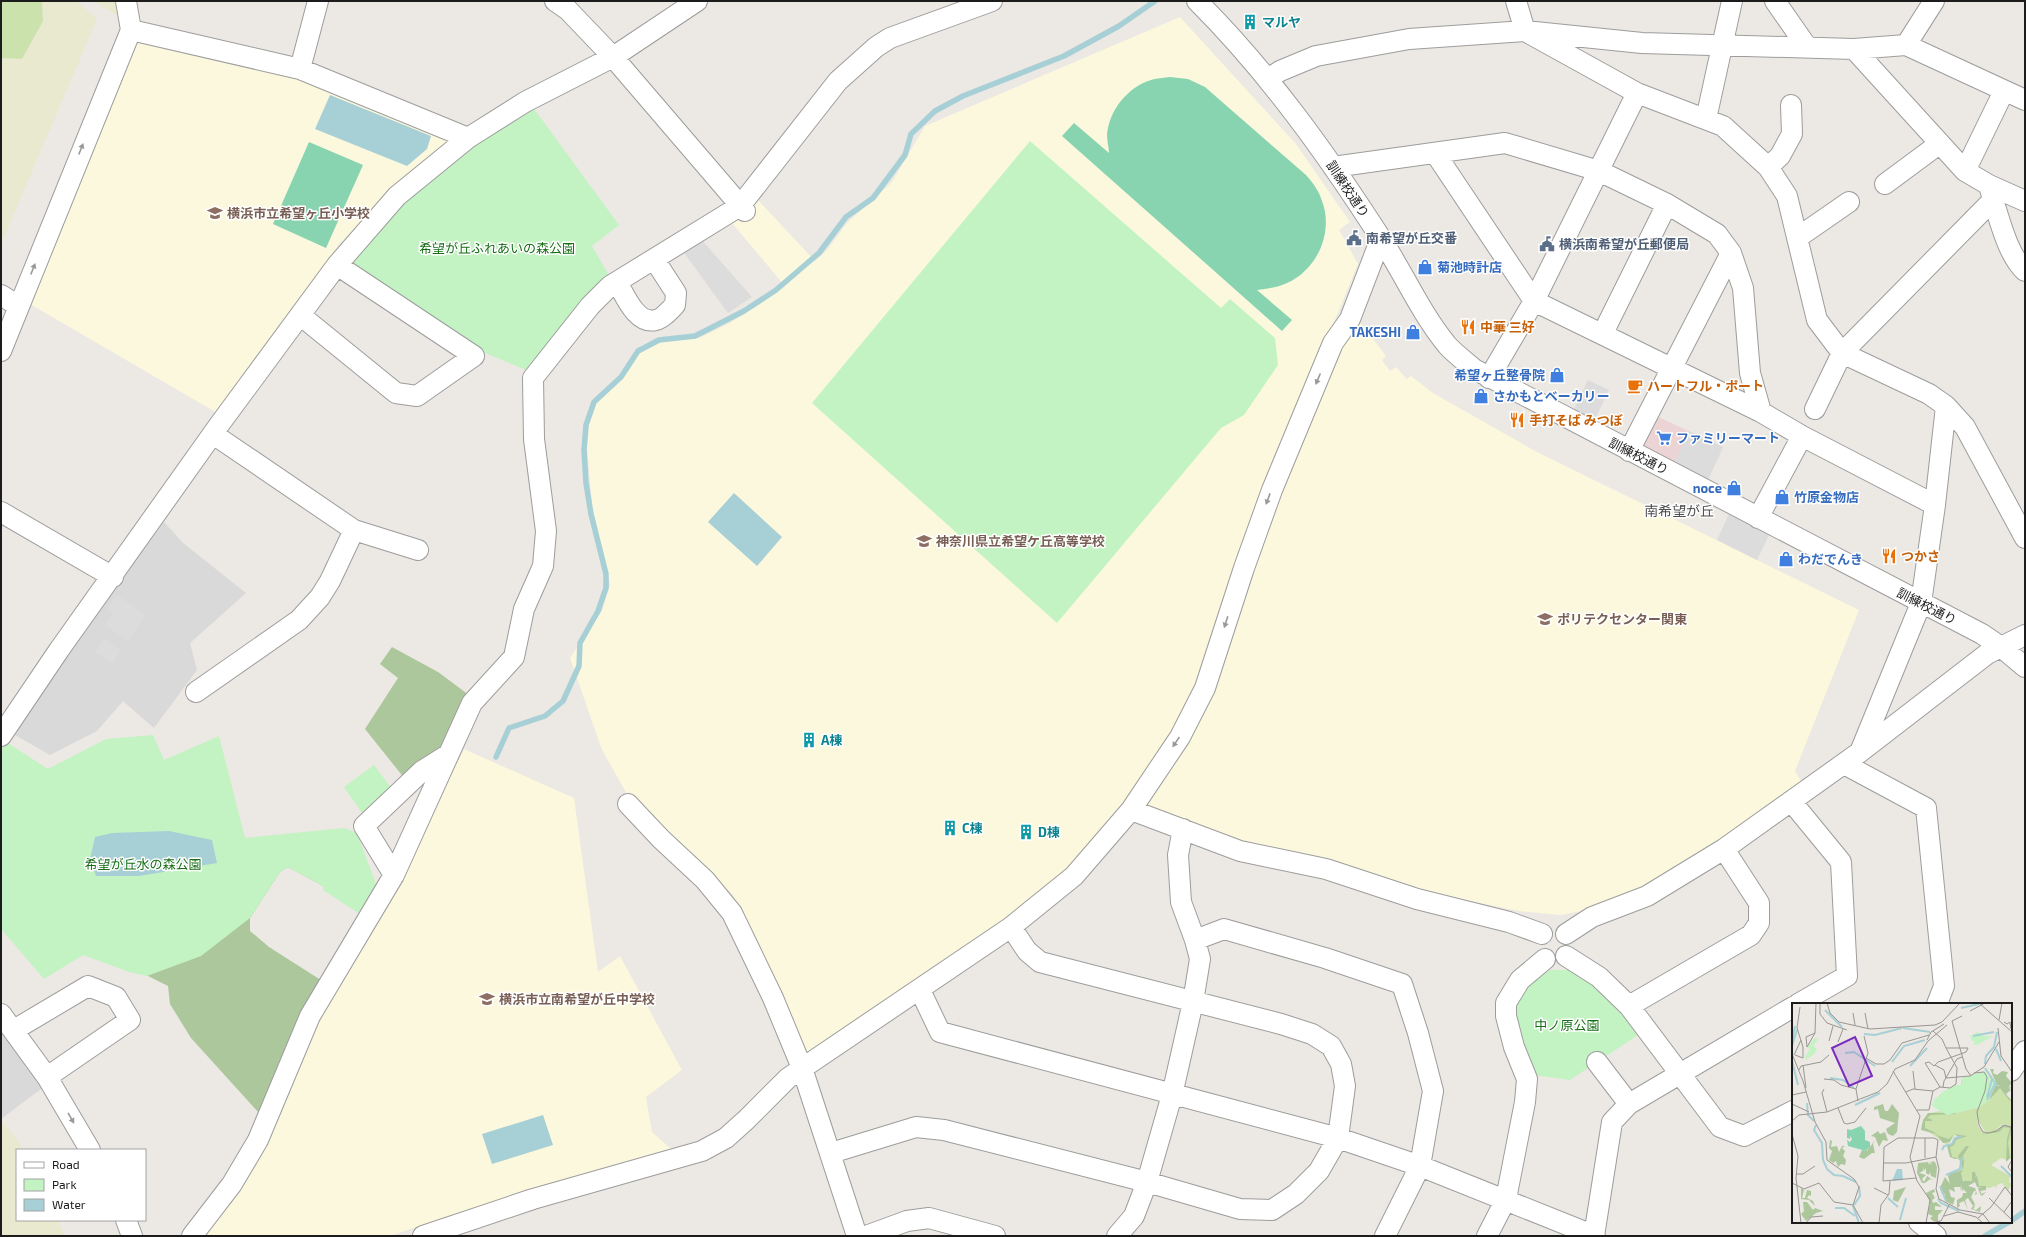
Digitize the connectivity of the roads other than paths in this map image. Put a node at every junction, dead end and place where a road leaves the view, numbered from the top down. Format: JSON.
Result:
{"nodes":[{"id":1,"x":126,"y":1,"type":"edge"},
{"id":2,"x":318,"y":1,"type":"edge"},
{"id":3,"x":555,"y":1,"type":"edge"},
{"id":4,"x":697,"y":1,"type":"edge"},
{"id":5,"x":1197,"y":1,"type":"edge"},
{"id":6,"x":1516,"y":1,"type":"edge"},
{"id":7,"x":1732,"y":1,"type":"edge"},
{"id":8,"x":1775,"y":1,"type":"edge"},
{"id":9,"x":1934,"y":1,"type":"edge"},
{"id":10,"x":978,"y":3,"type":"edge"},
{"id":11,"x":130,"y":30,"type":"junction"},
{"id":12,"x":1525,"y":31,"type":"junction"},
{"id":13,"x":1724,"y":44,"type":"junction"},
{"id":14,"x":1906,"y":45,"type":"junction"},
{"id":15,"x":1807,"y":47,"type":"junction"},
{"id":16,"x":1854,"y":49,"type":"junction"},
{"id":17,"x":613,"y":57,"type":"junction"},
{"id":18,"x":300,"y":69,"type":"junction"},
{"id":19,"x":1268,"y":79,"type":"junction"},
{"id":20,"x":2004,"y":91,"type":"junction"},
{"id":21,"x":1637,"y":93,"type":"junction"},
{"id":22,"x":2025,"y":100,"type":"edge"},
{"id":23,"x":1791,"y":105,"type":"dead end"},
{"id":24,"x":1706,"y":119,"type":"junction"},
{"id":25,"x":468,"y":138,"type":"junction"},
{"id":26,"x":1939,"y":144,"type":"junction"},
{"id":27,"x":1435,"y":153,"type":"junction"},
{"id":28,"x":1333,"y":166,"type":"junction"},
{"id":29,"x":1768,"y":166,"type":"junction"},
{"id":30,"x":1598,"y":171,"type":"junction"},
{"id":31,"x":1965,"y":171,"type":"junction"},
{"id":32,"x":1884,"y":184,"type":"dead end"},
{"id":33,"x":1991,"y":192,"type":"junction"},
{"id":34,"x":2025,"y":201,"type":"edge"},
{"id":35,"x":1849,"y":202,"type":"dead end"},
{"id":36,"x":1667,"y":204,"type":"junction"},
{"id":37,"x":742,"y":208,"type":"junction"},
{"id":38,"x":1381,"y":238,"type":"junction"},
{"id":39,"x":1797,"y":238,"type":"junction"},
{"id":40,"x":1731,"y":253,"type":"junction"},
{"id":41,"x":654,"y":259,"type":"junction"},
{"id":42,"x":337,"y":265,"type":"junction"},
{"id":43,"x":2025,"y":271,"type":"edge"},
{"id":44,"x":617,"y":282,"type":"junction"},
{"id":45,"x":1,"y":295,"type":"edge"},
{"id":46,"x":1534,"y":301,"type":"junction"},
{"id":47,"x":18,"y":306,"type":"junction"},
{"id":48,"x":300,"y":315,"type":"junction"},
{"id":49,"x":1603,"y":333,"type":"junction"},
{"id":50,"x":1,"y":351,"type":"edge"},
{"id":51,"x":1842,"y":353,"type":"junction"},
{"id":52,"x":1671,"y":367,"type":"junction"},
{"id":53,"x":1489,"y":378,"type":"junction"},
{"id":54,"x":1946,"y":406,"type":"junction"},
{"id":55,"x":1815,"y":409,"type":"dead end"},
{"id":56,"x":1761,"y":412,"type":"junction"},
{"id":57,"x":213,"y":434,"type":"junction"},
{"id":58,"x":1802,"y":436,"type":"junction"},
{"id":59,"x":1629,"y":451,"type":"junction"},
{"id":60,"x":1935,"y":505,"type":"junction"},
{"id":61,"x":1,"y":512,"type":"edge"},
{"id":62,"x":1758,"y":518,"type":"junction"},
{"id":63,"x":354,"y":530,"type":"junction"},
{"id":64,"x":2025,"y":538,"type":"edge"},
{"id":65,"x":418,"y":550,"type":"dead end"},
{"id":66,"x":113,"y":577,"type":"junction"},
{"id":67,"x":1921,"y":603,"type":"junction"},
{"id":68,"x":2025,"y":635,"type":"edge"},
{"id":69,"x":2002,"y":647,"type":"junction"},
{"id":70,"x":2025,"y":667,"type":"edge"},
{"id":71,"x":196,"y":692,"type":"dead end"},
{"id":72,"x":1,"y":736,"type":"edge"},
{"id":73,"x":1860,"y":752,"type":"junction"},
{"id":74,"x":449,"y":754,"type":"junction"},
{"id":75,"x":1844,"y":764,"type":"junction"},
{"id":76,"x":1792,"y":801,"type":"junction"},
{"id":77,"x":628,"y":804,"type":"dead end"},
{"id":78,"x":1131,"y":810,"type":"junction"},
{"id":79,"x":1183,"y":829,"type":"junction"},
{"id":80,"x":1724,"y":849,"type":"junction"},
{"id":81,"x":394,"y":875,"type":"junction"},
{"id":82,"x":1011,"y":927,"type":"junction"},
{"id":83,"x":1542,"y":934,"type":"junction"},
{"id":84,"x":1566,"y":934,"type":"junction"},
{"id":85,"x":1196,"y":940,"type":"junction"},
{"id":86,"x":1566,"y":956,"type":"junction"},
{"id":87,"x":1545,"y":959,"type":"junction"},
{"id":88,"x":920,"y":990,"type":"junction"},
{"id":89,"x":1193,"y":1002,"type":"junction"},
{"id":90,"x":1800,"y":1003,"type":"edge"},
{"id":91,"x":1937,"y":1003,"type":"edge"},
{"id":92,"x":1629,"y":1006,"type":"junction"},
{"id":93,"x":1792,"y":1008,"type":"edge"},
{"id":94,"x":1,"y":1014,"type":"edge"},
{"id":95,"x":14,"y":1030,"type":"junction"},
{"id":96,"x":2025,"y":1052,"type":"edge"},
{"id":97,"x":1597,"y":1062,"type":"dead end"},
{"id":98,"x":802,"y":1068,"type":"junction"},
{"id":99,"x":2012,"y":1070,"type":"edge"},
{"id":100,"x":1678,"y":1074,"type":"junction"},
{"id":101,"x":50,"y":1081,"type":"junction"},
{"id":102,"x":1172,"y":1095,"type":"junction"},
{"id":103,"x":1629,"y":1104,"type":"junction"},
{"id":104,"x":1792,"y":1112,"type":"edge"},
{"id":105,"x":1338,"y":1138,"type":"junction"},
{"id":106,"x":89,"y":1149,"type":"edge"},
{"id":107,"x":831,"y":1154,"type":"junction"},
{"id":108,"x":1420,"y":1166,"type":"junction"},
{"id":109,"x":1147,"y":1182,"type":"junction"},
{"id":110,"x":1506,"y":1199,"type":"junction"},
{"id":111,"x":126,"y":1221,"type":"edge"},
{"id":112,"x":1920,"y":1223,"type":"edge"},
{"id":113,"x":132,"y":1236,"type":"edge"},
{"id":114,"x":192,"y":1236,"type":"edge"},
{"id":115,"x":423,"y":1236,"type":"edge"},
{"id":116,"x":857,"y":1236,"type":"edge"},
{"id":117,"x":866,"y":1236,"type":"edge"},
{"id":118,"x":995,"y":1236,"type":"edge"},
{"id":119,"x":1117,"y":1236,"type":"edge"},
{"id":120,"x":1385,"y":1236,"type":"edge"},
{"id":121,"x":1487,"y":1236,"type":"edge"},
{"id":122,"x":1594,"y":1236,"type":"edge"},
{"id":123,"x":1936,"y":1236,"type":"edge"}],
"edges":[{"from":1,"to":11,"type":"street"},
{"from":2,"to":18,"type":"street"},
{"from":3,"to":17,"type":"street"},
{"from":4,"to":17,"type":"street"},
{"from":5,"to":19,"type":"street","name":"訓練校通り"},
{"from":6,"to":12,"type":"street"},
{"from":7,"to":13,"type":"street"},
{"from":8,"to":15,"type":"street"},
{"from":9,"to":14,"type":"street"},
{"from":10,"to":37,"type":"street"},
{"from":11,"to":18,"type":"street"},
{"from":47,"to":11,"type":"street","one_way":true},
{"from":12,"to":13,"type":"street"},
{"from":12,"to":19,"type":"street"},
{"from":12,"to":21,"type":"street"},
{"from":13,"to":15,"type":"street"},
{"from":13,"to":24,"type":"street"},
{"from":14,"to":16,"type":"street"},
{"from":14,"to":20,"type":"street"},
{"from":15,"to":16,"type":"street"},
{"from":16,"to":26,"type":"street"},
{"from":17,"to":25,"type":"street"},
{"from":17,"to":37,"type":"street"},
{"from":18,"to":25,"type":"street"},
{"from":19,"to":28,"type":"street","name":"訓練校通り"},
{"from":20,"to":22,"type":"street"},
{"from":20,"to":31,"type":"street"},
{"from":21,"to":24,"type":"street"},
{"from":21,"to":30,"type":"street"},
{"from":23,"to":29,"type":"street"},
{"from":24,"to":29,"type":"street"},
{"from":25,"to":42,"type":"street"},
{"from":26,"to":31,"type":"street"},
{"from":26,"to":32,"type":"street"},
{"from":27,"to":28,"type":"street"},
{"from":27,"to":30,"type":"street"},
{"from":27,"to":46,"type":"street"},
{"from":28,"to":38,"type":"street","name":"訓練校通り"},
{"from":29,"to":39,"type":"street"},
{"from":30,"to":36,"type":"street"},
{"from":30,"to":46,"type":"street"},
{"from":31,"to":33,"type":"street"},
{"from":33,"to":34,"type":"street"},
{"from":33,"to":43,"type":"street"},
{"from":33,"to":51,"type":"street"},
{"from":35,"to":39,"type":"street"},
{"from":36,"to":40,"type":"street"},
{"from":36,"to":49,"type":"street"},
{"from":37,"to":41,"type":"street"},
{"from":38,"to":53,"type":"street","name":"訓練校通り"},
{"from":38,"to":78,"type":"street","one_way":true},
{"from":39,"to":51,"type":"street"},
{"from":40,"to":52,"type":"street"},
{"from":40,"to":56,"type":"street"},
{"from":41,"to":44,"type":"street"},
{"from":41,"to":44,"type":"street"},
{"from":42,"to":48,"type":"street"},
{"from":42,"to":48,"type":"street"},
{"from":44,"to":74,"type":"street"},
{"from":45,"to":47,"type":"street"},
{"from":46,"to":49,"type":"street"},
{"from":46,"to":53,"type":"street"},
{"from":47,"to":50,"type":"street"},
{"from":48,"to":57,"type":"street"},
{"from":49,"to":52,"type":"street"},
{"from":51,"to":54,"type":"street"},
{"from":51,"to":55,"type":"street"},
{"from":52,"to":56,"type":"street"},
{"from":52,"to":59,"type":"street"},
{"from":53,"to":59,"type":"street","name":"訓練校通り"},
{"from":54,"to":60,"type":"street"},
{"from":54,"to":64,"type":"street"},
{"from":56,"to":58,"type":"street"},
{"from":57,"to":63,"type":"street"},
{"from":57,"to":66,"type":"street"},
{"from":58,"to":60,"type":"street"},
{"from":58,"to":62,"type":"street"},
{"from":59,"to":62,"type":"street","name":"訓練校通り"},
{"from":60,"to":67,"type":"street"},
{"from":61,"to":66,"type":"street"},
{"from":62,"to":67,"type":"street","name":"訓練校通り"},
{"from":63,"to":65,"type":"street"},
{"from":63,"to":71,"type":"street"},
{"from":66,"to":72,"type":"street"},
{"from":67,"to":69,"type":"street","name":"訓練校通り"},
{"from":67,"to":73,"type":"street"},
{"from":68,"to":69,"type":"street"},
{"from":69,"to":70,"type":"street","name":"訓練校通り"},
{"from":69,"to":73,"type":"street"},
{"from":73,"to":75,"type":"street"},
{"from":74,"to":81,"type":"street"},
{"from":74,"to":81,"type":"street"},
{"from":75,"to":76,"type":"street"},
{"from":75,"to":91,"type":"street"},
{"from":76,"to":80,"type":"street"},
{"from":76,"to":90,"type":"street"},
{"from":77,"to":98,"type":"street"},
{"from":78,"to":79,"type":"street"},
{"from":78,"to":82,"type":"street"},
{"from":79,"to":83,"type":"street"},
{"from":79,"to":85,"type":"street"},
{"from":80,"to":84,"type":"street"},
{"from":80,"to":92,"type":"street"},
{"from":81,"to":114,"type":"street"},
{"from":82,"to":88,"type":"street"},
{"from":82,"to":89,"type":"street"},
{"from":83,"to":84,"type":"street"},
{"from":83,"to":87,"type":"street"},
{"from":84,"to":86,"type":"street"},
{"from":85,"to":89,"type":"street"},
{"from":85,"to":108,"type":"street"},
{"from":86,"to":87,"type":"street"},
{"from":86,"to":92,"type":"street"},
{"from":87,"to":110,"type":"street"},
{"from":88,"to":98,"type":"street"},
{"from":88,"to":102,"type":"street"},
{"from":89,"to":102,"type":"street"},
{"from":89,"to":105,"type":"street"},
{"from":92,"to":100,"type":"street"},
{"from":93,"to":100,"type":"street"},
{"from":94,"to":95,"type":"street"},
{"from":95,"to":101,"type":"street"},
{"from":95,"to":101,"type":"street"},
{"from":96,"to":99,"type":"street"},
{"from":97,"to":103,"type":"street"},
{"from":98,"to":107,"type":"street"},
{"from":98,"to":115,"type":"street"},
{"from":100,"to":103,"type":"street"},
{"from":100,"to":104,"type":"street"},
{"from":101,"to":106,"type":"street","one_way":true},
{"from":102,"to":105,"type":"street"},
{"from":102,"to":109,"type":"street"},
{"from":103,"to":122,"type":"street"},
{"from":105,"to":108,"type":"street"},
{"from":105,"to":109,"type":"street"},
{"from":107,"to":109,"type":"street"},
{"from":107,"to":116,"type":"street"},
{"from":108,"to":110,"type":"street"},
{"from":108,"to":120,"type":"street"},
{"from":109,"to":119,"type":"street"},
{"from":110,"to":121,"type":"street"},
{"from":110,"to":122,"type":"street"},
{"from":111,"to":113,"type":"street"},
{"from":112,"to":123,"type":"street"},
{"from":117,"to":118,"type":"street"}]}
